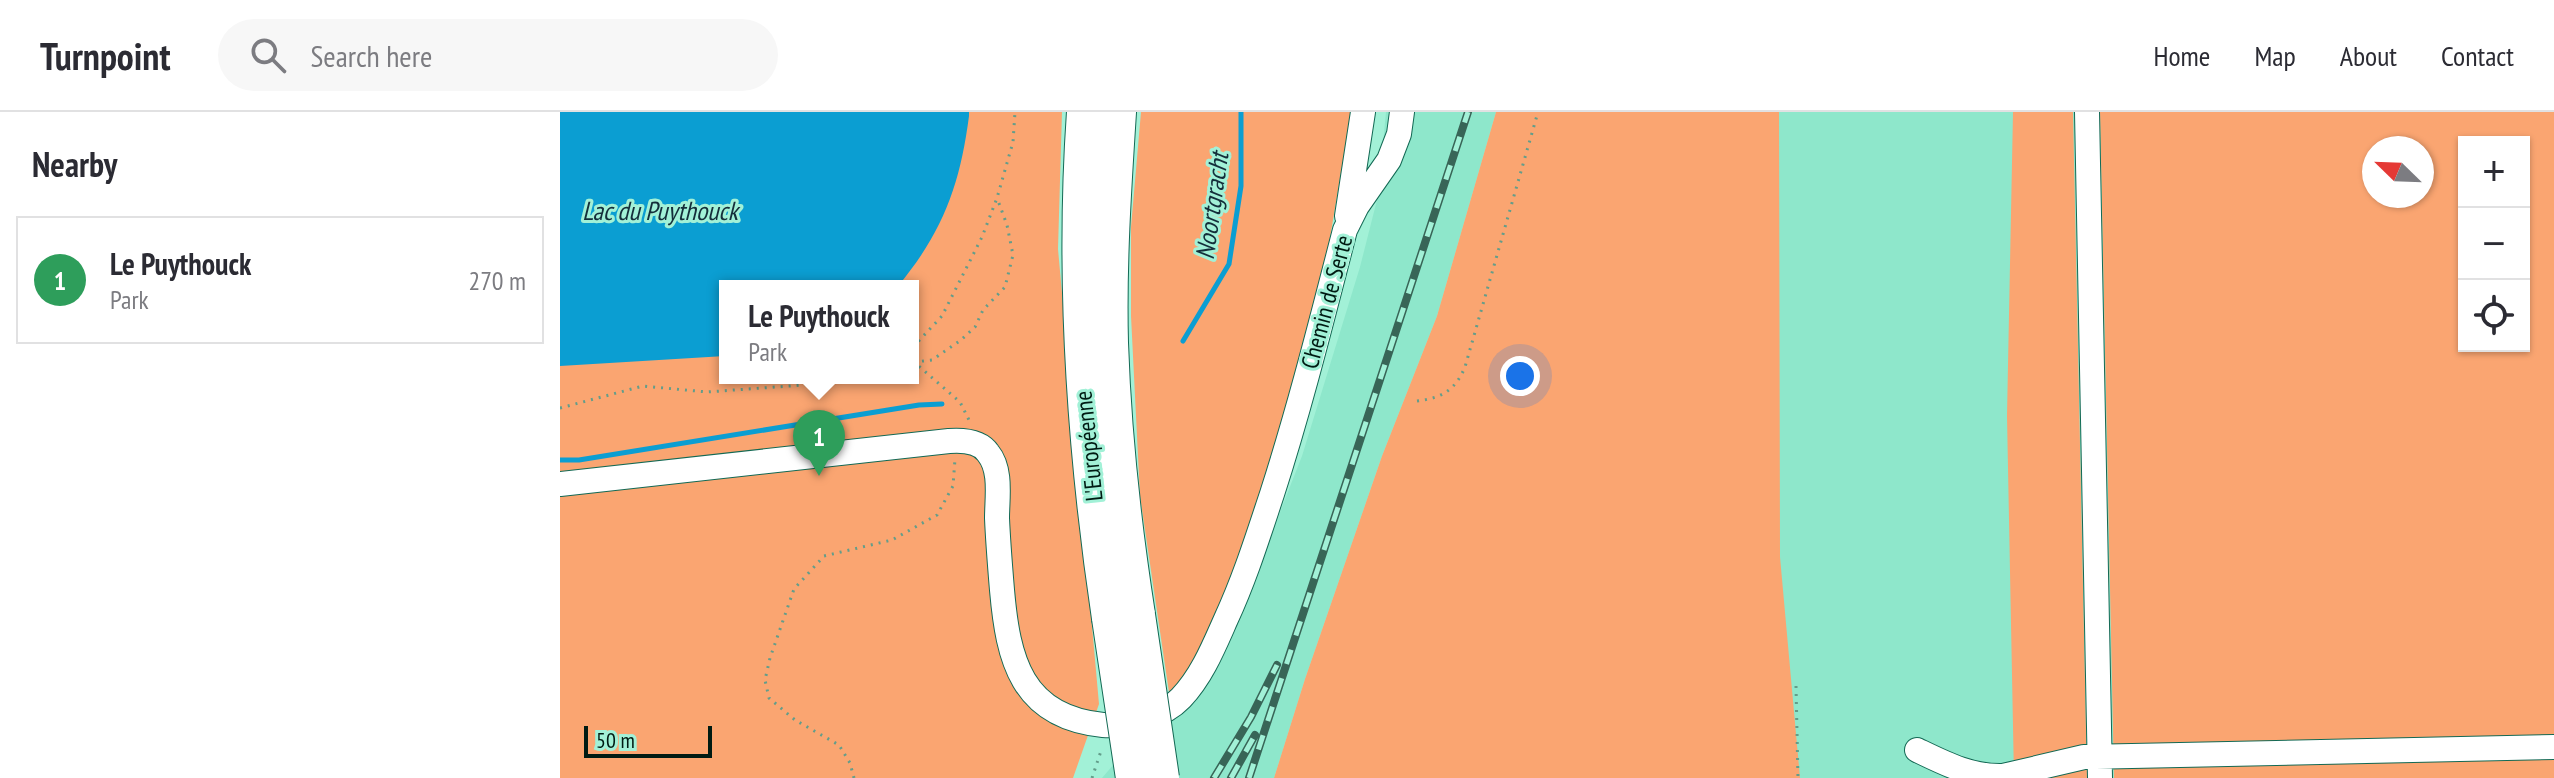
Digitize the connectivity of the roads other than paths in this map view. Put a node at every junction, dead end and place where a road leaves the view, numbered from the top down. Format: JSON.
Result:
{"nodes":[{"id":1,"x":1085,"y":112,"type":"edge"},
{"id":2,"x":1118,"y":112,"type":"edge"},
{"id":3,"x":1363,"y":112,"type":"edge"},
{"id":4,"x":1402,"y":112,"type":"edge"},
{"id":5,"x":2087,"y":112,"type":"edge"},
{"id":6,"x":1345,"y":230,"type":"junction"},
{"id":7,"x":560,"y":484,"type":"edge"},
{"id":8,"x":1123,"y":616,"type":"junction"},
{"id":9,"x":2554,"y":747,"type":"edge"},
{"id":10,"x":1917,"y":750,"type":"dead end"},
{"id":11,"x":2100,"y":767,"type":"edge"},
{"id":12,"x":1134,"y":778,"type":"edge"},
{"id":13,"x":1161,"y":778,"type":"edge"}],
"edges":[{"from":1,"to":8,"type":"highway","name":"L'Européenne"},
{"from":2,"to":8,"type":"highway","name":"L'Européenne"},
{"from":3,"to":6,"type":"street"},
{"from":4,"to":6,"type":"street","name":"Chemin de Serte"},
{"from":5,"to":11,"type":"street"},
{"from":6,"to":7,"type":"street","name":"Chemin de Serte"},
{"from":8,"to":12,"type":"highway","name":"L'Européenne","bridge":true},
{"from":8,"to":13,"type":"highway","name":"L'Européenne","bridge":true},
{"from":9,"to":11,"type":"street"},
{"from":10,"to":11,"type":"street"}]}
